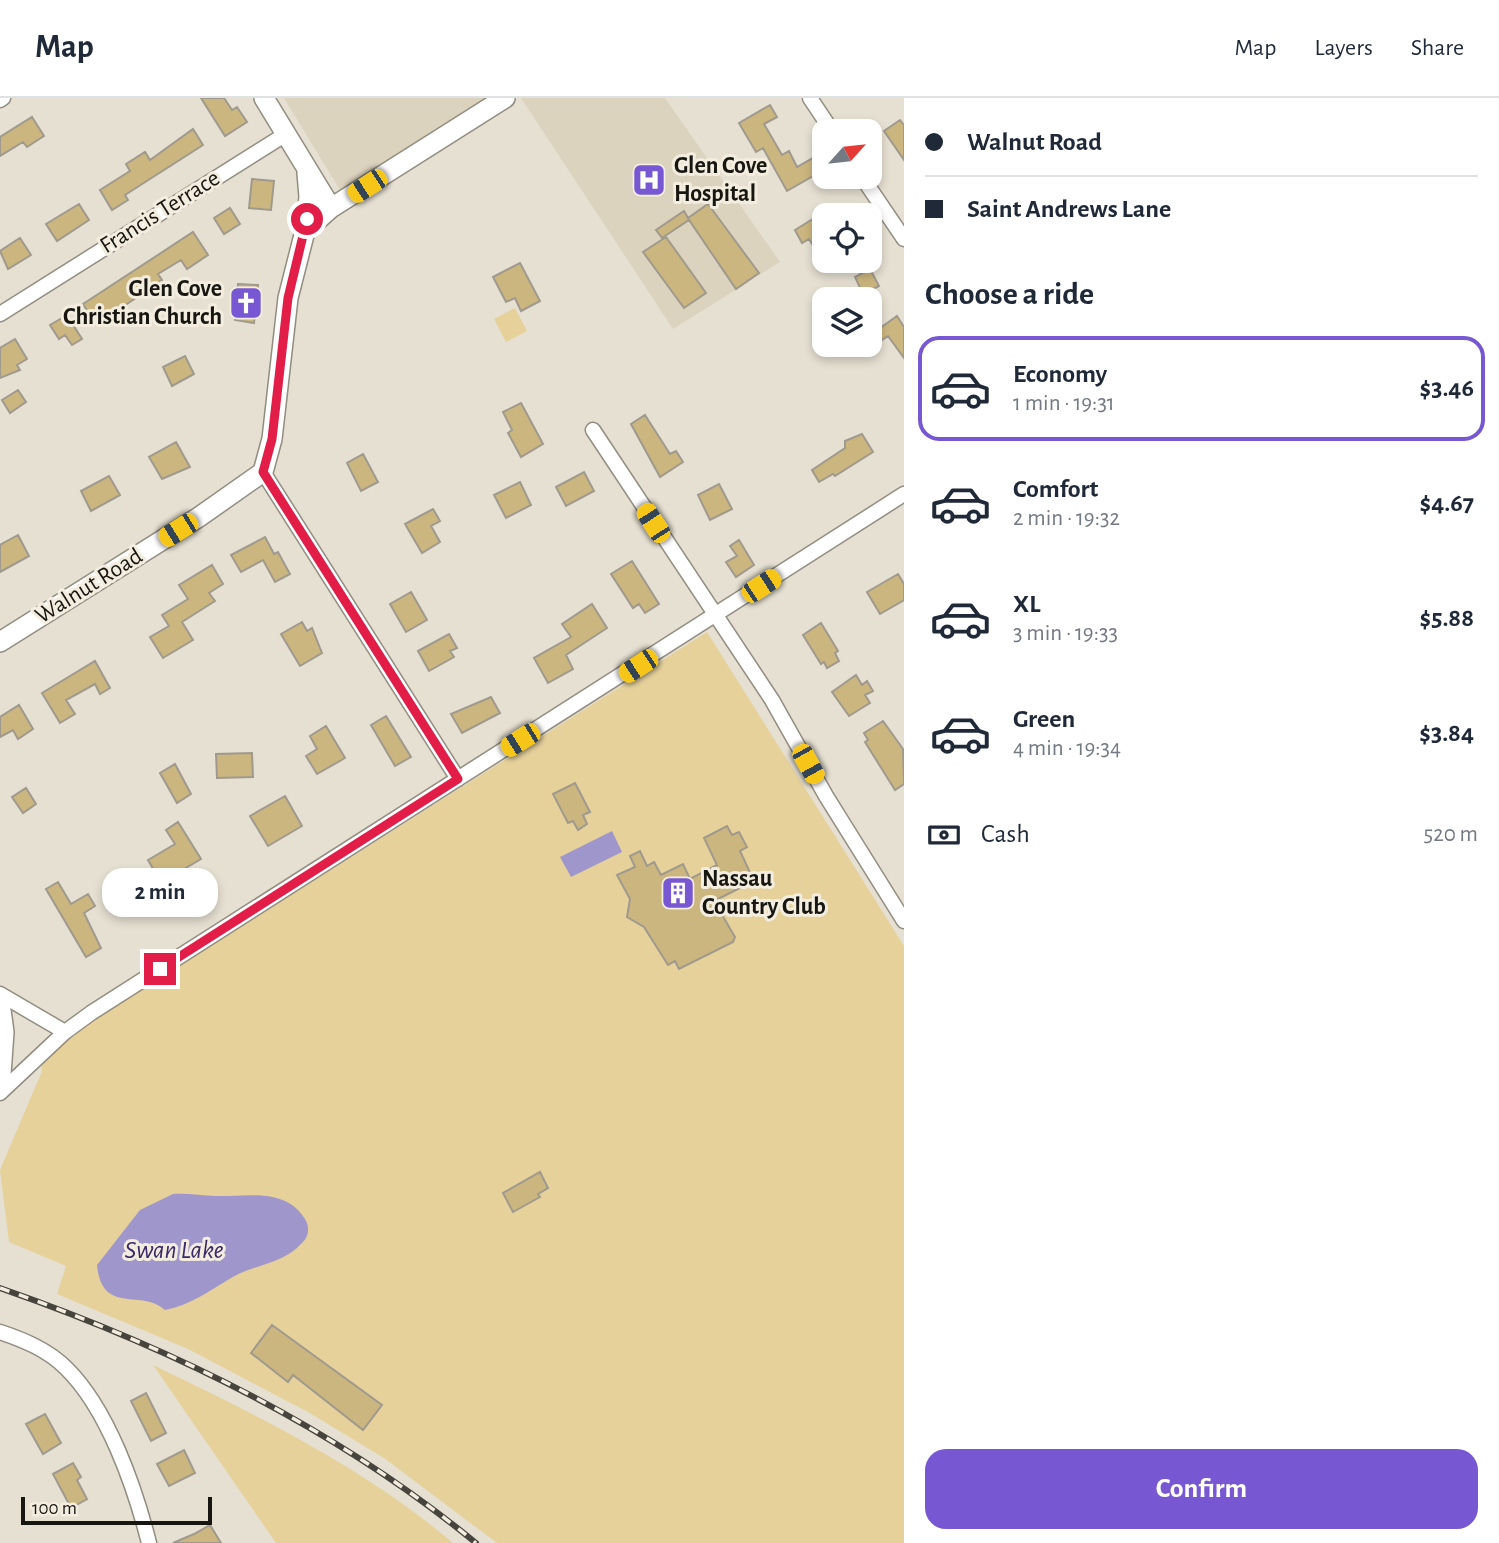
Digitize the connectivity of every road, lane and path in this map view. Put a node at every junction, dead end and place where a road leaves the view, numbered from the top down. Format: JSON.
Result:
{"nodes":[{"id":1,"x":264,"y":98,"type":"edge"},
{"id":2,"x":506,"y":98,"type":"edge"},
{"id":3,"x":810,"y":98,"type":"edge"},
{"id":4,"x":824,"y":119,"type":"edge"},
{"id":5,"x":286,"y":134,"type":"junction"},
{"id":6,"x":307,"y":168,"type":"junction"},
{"id":7,"x":870,"y":189,"type":"edge"},
{"id":8,"x":331,"y":208,"type":"junction"},
{"id":9,"x":305,"y":232,"type":"junction"},
{"id":10,"x":904,"y":239,"type":"edge"},
{"id":11,"x":0,"y":314,"type":"edge"},
{"id":12,"x":593,"y":430,"type":"dead end"},
{"id":13,"x":263,"y":472,"type":"junction"},
{"id":14,"x":904,"y":494,"type":"edge"},
{"id":15,"x":717,"y":615,"type":"junction"},
{"id":16,"x":0,"y":642,"type":"edge"},
{"id":17,"x":458,"y":779,"type":"junction"},
{"id":18,"x":904,"y":921,"type":"edge"},
{"id":19,"x":0,"y":994,"type":"edge"},
{"id":20,"x":0,"y":1003,"type":"edge"},
{"id":21,"x":65,"y":1032,"type":"junction"},
{"id":22,"x":0,"y":1088,"type":"edge"},
{"id":23,"x":0,"y":1093,"type":"edge"},
{"id":24,"x":0,"y":1332,"type":"edge"},
{"id":25,"x":149,"y":1543,"type":"edge"}],
"edges":[{"from":1,"to":5,"type":"street"},
{"from":2,"to":8,"type":"street"},
{"from":3,"to":4,"type":"street"},
{"from":5,"to":6,"type":"street"},
{"from":5,"to":11,"type":"street","name":"Francis Terrace"},
{"from":6,"to":8,"type":"street"},
{"from":6,"to":9,"type":"street"},
{"from":7,"to":10,"type":"street"},
{"from":8,"to":9,"type":"street"},
{"from":9,"to":13,"type":"street"},
{"from":12,"to":15,"type":"street"},
{"from":13,"to":16,"type":"street","name":"Walnut Road"},
{"from":13,"to":17,"type":"street"},
{"from":14,"to":15,"type":"street"},
{"from":15,"to":17,"type":"street"},
{"from":15,"to":18,"type":"street"},
{"from":17,"to":21,"type":"street"},
{"from":19,"to":21,"type":"street"},
{"from":20,"to":22,"type":"street"},
{"from":21,"to":23,"type":"street"},
{"from":24,"to":25,"type":"street"}]}
